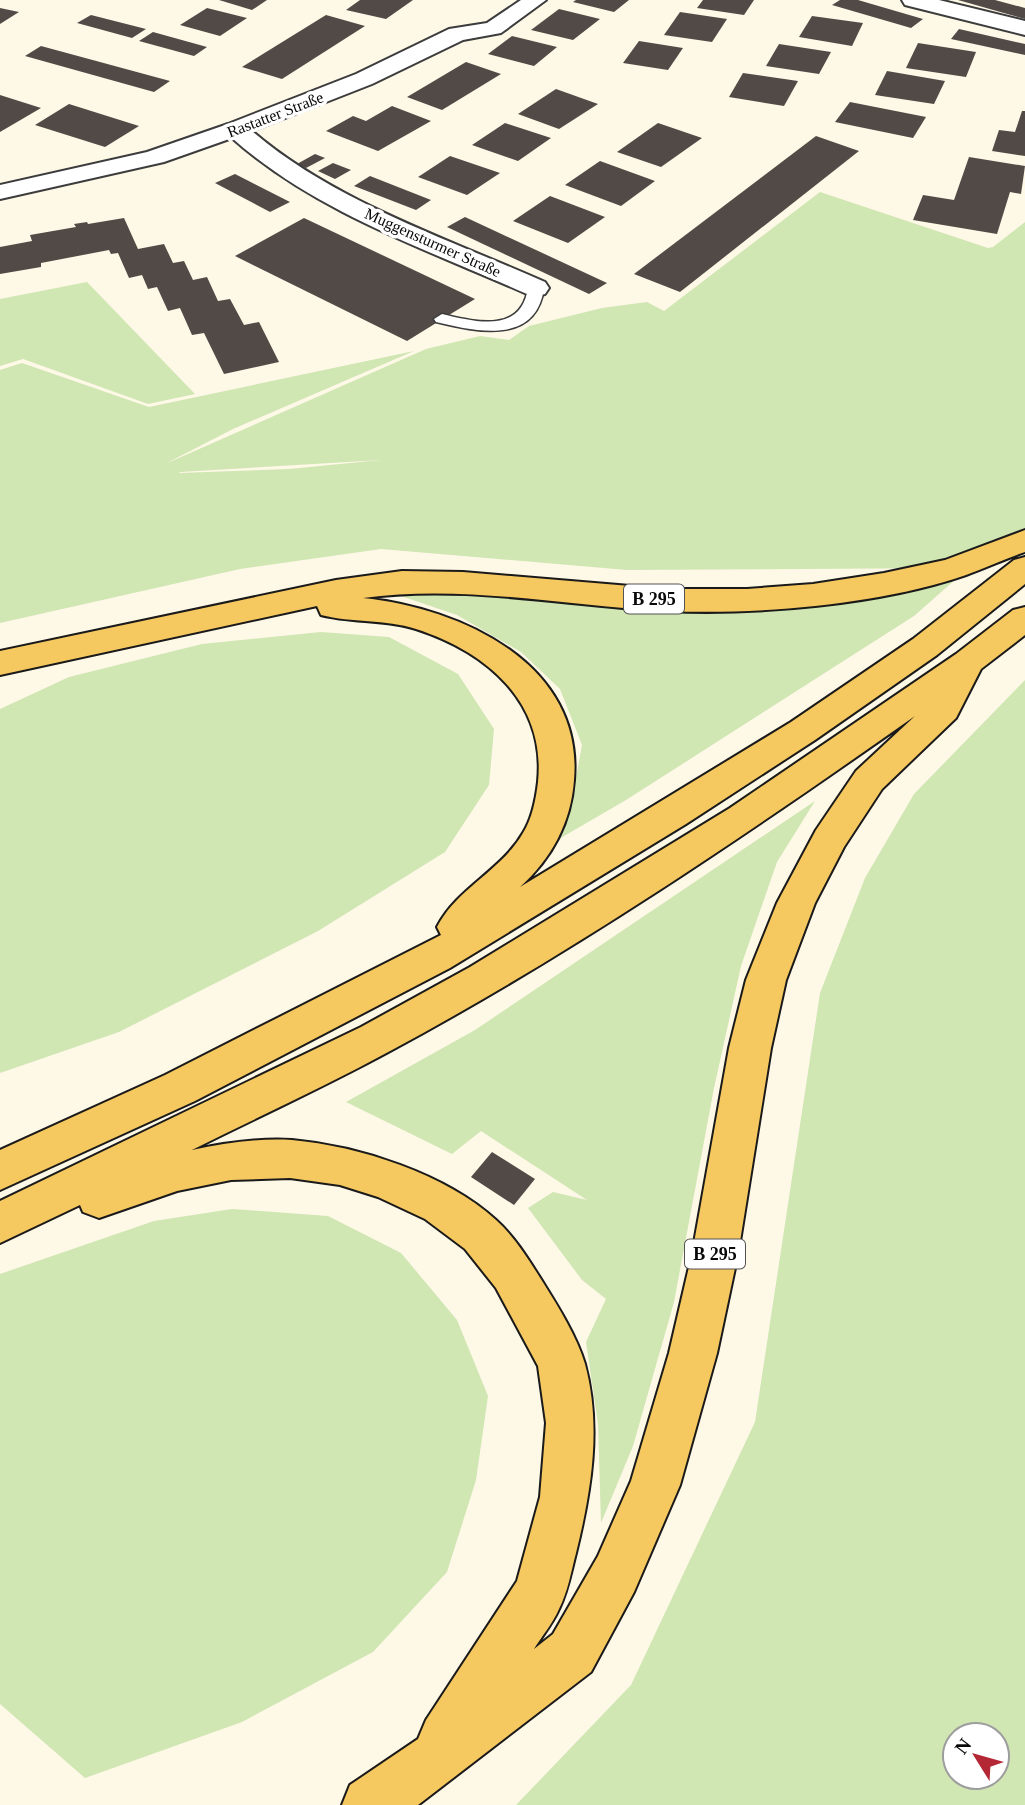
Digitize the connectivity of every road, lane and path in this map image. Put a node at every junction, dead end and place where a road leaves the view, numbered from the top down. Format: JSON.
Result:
{"nodes":[{"id":1,"x":535,"y":0,"type":"edge"},
{"id":2,"x":913,"y":0,"type":"edge"},
{"id":3,"x":1025,"y":28,"type":"edge"},
{"id":4,"x":236,"y":130,"type":"junction"},
{"id":5,"x":0,"y":192,"type":"edge"},
{"id":6,"x":536,"y":288,"type":"joint"},
{"id":7,"x":442,"y":319,"type":"dead end"},
{"id":8,"x":1025,"y":540,"type":"edge"},
{"id":9,"x":1025,"y":567,"type":"edge"},
{"id":10,"x":278,"y":606,"type":"junction"},
{"id":11,"x":1025,"y":618,"type":"edge"},
{"id":12,"x":968,"y":663,"type":"junction"},
{"id":13,"x":6,"y":665,"type":"edge"},
{"id":14,"x":436,"y":957,"type":"junction"},
{"id":15,"x":0,"y":1171,"type":"edge"},
{"id":16,"x":20,"y":1214,"type":"edge"},
{"id":17,"x":429,"y":1765,"type":"junction"},
{"id":18,"x":370,"y":1805,"type":"edge"}],
"edges":[{"from":1,"to":4,"type":"street","name":"Rastatter Straße"},
{"from":2,"to":3,"type":"street"},
{"from":4,"to":5,"type":"street","name":"Rastatter Straße"},
{"from":4,"to":6,"type":"street","name":"Muggensturmer Straße"},
{"from":6,"to":7,"type":"lane","name":"Muggensturmer Straße"},
{"from":8,"to":10,"type":"main road","number":"B 295"},
{"from":9,"to":14,"type":"main road","number":"B 295"},
{"from":10,"to":13,"type":"main road","number":"B 295"},
{"from":10,"to":14,"type":"main road","number":"B 295"},
{"from":11,"to":12,"type":"main road","number":"B 295"},
{"from":12,"to":16,"type":"main road","number":"B 295"},
{"from":12,"to":17,"type":"main road","number":"B 295"},
{"from":14,"to":15,"type":"main road","number":"B 295"},
{"from":16,"to":17,"type":"main road","number":"B 295"},
{"from":17,"to":18,"type":"main road","number":"B 295"}]}
